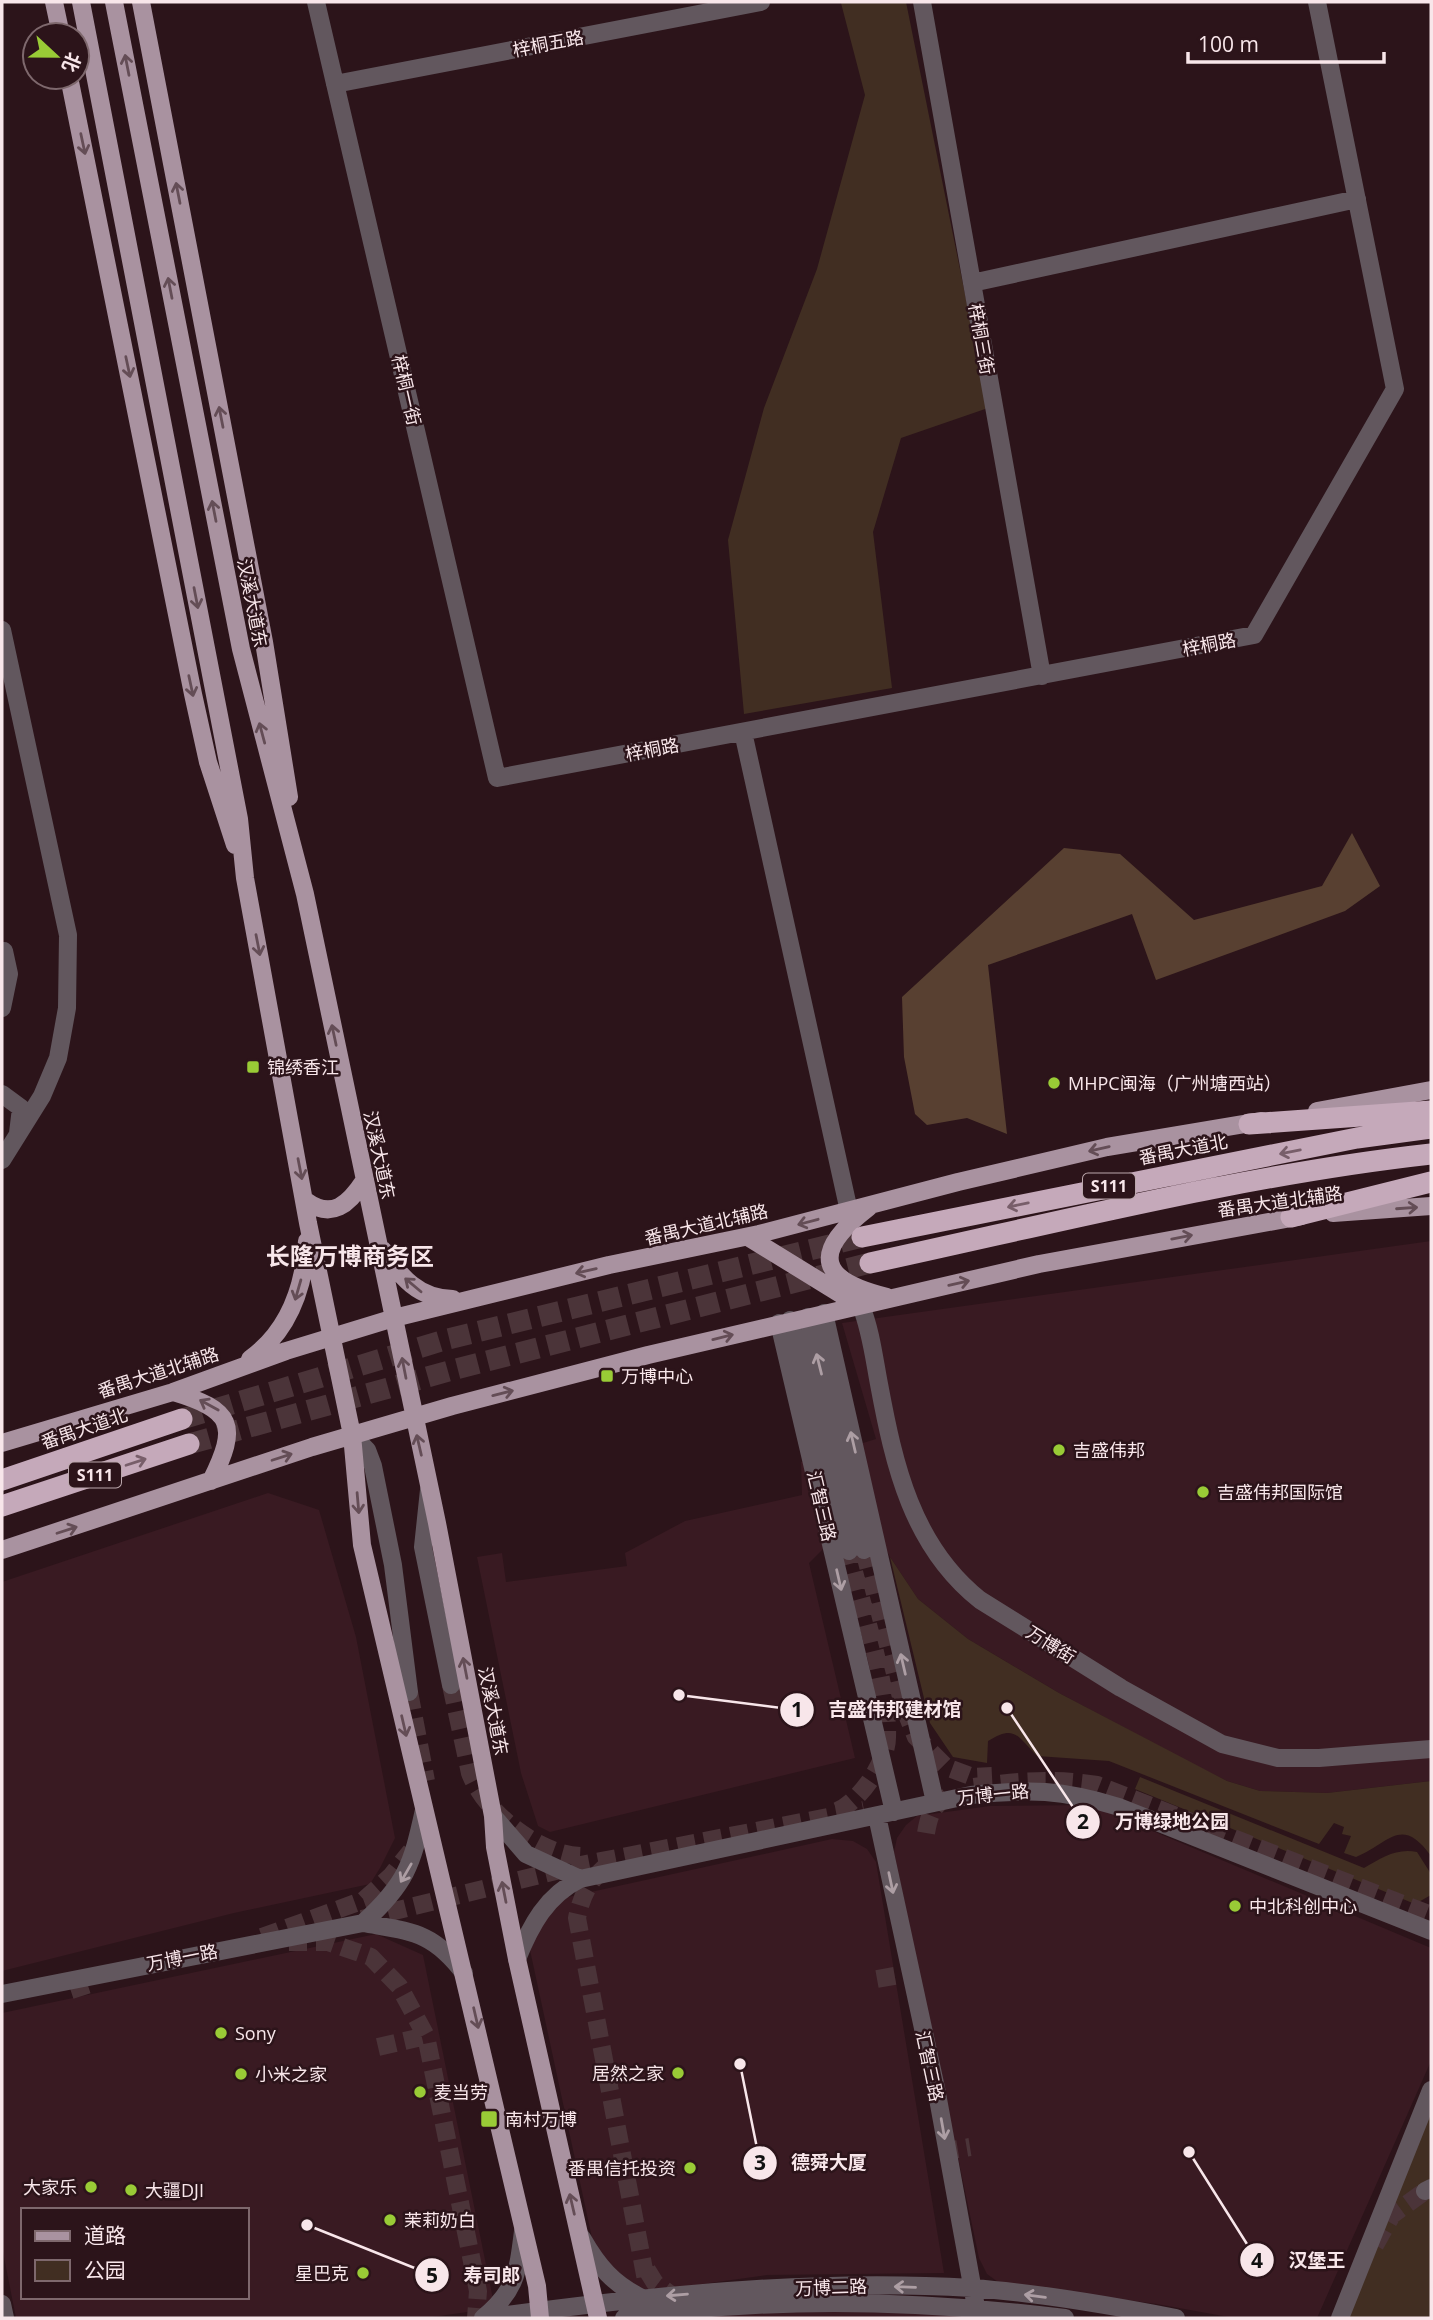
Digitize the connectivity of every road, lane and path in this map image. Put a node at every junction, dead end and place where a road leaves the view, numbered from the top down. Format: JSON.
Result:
{"nodes":[{"id":1,"x":54,"y":2,"type":"edge"},
{"id":2,"x":81,"y":2,"type":"edge"},
{"id":3,"x":114,"y":2,"type":"edge"},
{"id":4,"x":141,"y":2,"type":"edge"},
{"id":5,"x":316,"y":2,"type":"edge"},
{"id":6,"x":761,"y":2,"type":"edge"},
{"id":7,"x":922,"y":2,"type":"edge"},
{"id":8,"x":1317,"y":2,"type":"edge"},
{"id":9,"x":58,"y":21,"type":"edge"},
{"id":10,"x":335,"y":85,"type":"junction"},
{"id":11,"x":72,"y":91,"type":"edge"},
{"id":12,"x":1357,"y":199,"type":"junction"},
{"id":13,"x":972,"y":283,"type":"junction"},
{"id":14,"x":2,"y":630,"type":"edge"},
{"id":15,"x":1042,"y":676,"type":"junction"},
{"id":16,"x":743,"y":732,"type":"junction"},
{"id":17,"x":497,"y":778,"type":"joint"},
{"id":18,"x":245,"y":878,"type":"junction"},
{"id":19,"x":305,"y":894,"type":"junction"},
{"id":20,"x":4,"y":951,"type":"dead end"},
{"id":21,"x":2,"y":1008,"type":"edge"},
{"id":22,"x":1431,"y":1090,"type":"edge"},
{"id":23,"x":2,"y":1094,"type":"edge"},
{"id":24,"x":1431,"y":1111,"type":"edge"},
{"id":25,"x":1249,"y":1124,"type":"junction"},
{"id":26,"x":1431,"y":1128,"type":"edge"},
{"id":27,"x":17,"y":1139,"type":"junction"},
{"id":28,"x":1431,"y":1154,"type":"edge"},
{"id":29,"x":2,"y":1160,"type":"edge"},
{"id":30,"x":364,"y":1181,"type":"junction"},
{"id":31,"x":1431,"y":1182,"type":"edge"},
{"id":32,"x":306,"y":1200,"type":"junction"},
{"id":33,"x":874,"y":1204,"type":"junction"},
{"id":34,"x":1431,"y":1206,"type":"edge"},
{"id":35,"x":849,"y":1211,"type":"junction"},
{"id":36,"x":1291,"y":1217,"type":"junction"},
{"id":37,"x":308,"y":1223,"type":"junction"},
{"id":38,"x":747,"y":1237,"type":"junction"},
{"id":39,"x":862,"y":1237,"type":"tunnel mouth"},
{"id":40,"x":377,"y":1241,"type":"junction"},
{"id":41,"x":870,"y":1264,"type":"tunnel mouth"},
{"id":42,"x":892,"y":1298,"type":"junction"},
{"id":43,"x":467,"y":1300,"type":"junction"},
{"id":44,"x":861,"y":1306,"type":"junction"},
{"id":45,"x":394,"y":1318,"type":"junction"},
{"id":46,"x":800,"y":1318,"type":"junction"},
{"id":47,"x":332,"y":1336,"type":"junction"},
{"id":48,"x":234,"y":1370,"type":"junction"},
{"id":49,"x":173,"y":1392,"type":"junction"},
{"id":50,"x":413,"y":1418,"type":"junction"},
{"id":51,"x":182,"y":1419,"type":"tunnel mouth"},
{"id":52,"x":352,"y":1435,"type":"junction"},
{"id":53,"x":2,"y":1443,"type":"edge"},
{"id":54,"x":189,"y":1444,"type":"tunnel mouth"},
{"id":55,"x":2,"y":1480,"type":"edge"},
{"id":56,"x":211,"y":1480,"type":"junction"},
{"id":57,"x":429,"y":1490,"type":"junction"},
{"id":58,"x":2,"y":1506,"type":"edge"},
{"id":59,"x":2,"y":1550,"type":"edge"},
{"id":60,"x":856,"y":1550,"type":"tunnel mouth"},
{"id":61,"x":451,"y":1685,"type":"tunnel mouth"},
{"id":62,"x":409,"y":1692,"type":"tunnel mouth"},
{"id":63,"x":1431,"y":1749,"type":"edge"},
{"id":64,"x":935,"y":1802,"type":"junction"},
{"id":65,"x":424,"y":1810,"type":"junction"},
{"id":66,"x":885,"y":1814,"type":"junction"},
{"id":67,"x":493,"y":1816,"type":"junction"},
{"id":68,"x":580,"y":1879,"type":"junction"},
{"id":69,"x":363,"y":1923,"type":"junction"},
{"id":70,"x":1431,"y":1931,"type":"edge"},
{"id":71,"x":517,"y":1959,"type":"junction"},
{"id":72,"x":466,"y":1976,"type":"junction"},
{"id":73,"x":2,"y":1994,"type":"edge"},
{"id":74,"x":1431,"y":2090,"type":"edge"},
{"id":75,"x":524,"y":2227,"type":"junction"},
{"id":76,"x":579,"y":2231,"type":"junction"},
{"id":77,"x":973,"y":2288,"type":"junction"},
{"id":78,"x":642,"y":2298,"type":"junction"},
{"id":79,"x":2,"y":2304,"type":"edge"},
{"id":80,"x":596,"y":2311,"type":"edge"},
{"id":81,"x":977,"y":2313,"type":"edge"},
{"id":82,"x":540,"y":2314,"type":"edge"},
{"id":83,"x":5,"y":2318,"type":"edge"},
{"id":84,"x":484,"y":2318,"type":"edge"},
{"id":85,"x":632,"y":2318,"type":"edge"},
{"id":86,"x":1065,"y":2318,"type":"edge"},
{"id":87,"x":1176,"y":2318,"type":"edge"},
{"id":88,"x":1340,"y":2318,"type":"edge"}],
"edges":[{"from":1,"to":9,"type":"main road"},
{"from":2,"to":18,"type":"main road","one_way":true},
{"from":19,"to":3,"type":"main road","name":"汉溪大道东","one_way":true},
{"from":19,"to":4,"type":"main road","one_way":true},
{"from":5,"to":10,"type":"street","name":"梓桐一街"},
{"from":6,"to":10,"type":"street","name":"梓桐五路"},
{"from":7,"to":13,"type":"street","name":"梓桐三街"},
{"from":8,"to":12,"type":"street","name":"梓桐路"},
{"from":10,"to":17,"type":"street","name":"梓桐一街"},
{"from":11,"to":18,"type":"main road","one_way":true},
{"from":12,"to":13,"type":"street"},
{"from":12,"to":15,"type":"street","name":"梓桐路"},
{"from":13,"to":15,"type":"street","name":"梓桐三街"},
{"from":14,"to":27,"type":"street"},
{"from":15,"to":16,"type":"street","name":"梓桐路"},
{"from":16,"to":17,"type":"street","name":"梓桐路"},
{"from":16,"to":35,"type":"street"},
{"from":18,"to":32,"type":"main road","one_way":true},
{"from":30,"to":19,"type":"main road","name":"汉溪大道东","one_way":true},
{"from":20,"to":21,"type":"street"},
{"from":22,"to":25,"type":"main road","name":"番禺大道北辅路"},
{"from":23,"to":27,"type":"street"},
{"from":24,"to":25,"type":"highway"},
{"from":25,"to":33,"type":"main road","name":"番禺大道北辅路","one_way":true},
{"from":26,"to":39,"type":"highway","name":"番禺大道北","number":"S111","one_way":true},
{"from":27,"to":29,"type":"street"},
{"from":28,"to":41,"type":"highway","number":"S111"},
{"from":30,"to":32,"type":"main road"},
{"from":30,"to":40,"type":"main road","name":"汉溪大道东"},
{"from":31,"to":36,"type":"highway"},
{"from":32,"to":37,"type":"main road"},
{"from":33,"to":35,"type":"main road","name":"番禺大道北辅路"},
{"from":33,"to":42,"type":"main road"},
{"from":36,"to":34,"type":"main road","name":"番禺大道北辅路","one_way":true},
{"from":35,"to":38,"type":"main road","name":"番禺大道北辅路","one_way":true},
{"from":42,"to":36,"type":"main road","name":"番禺大道北辅路","one_way":true},
{"from":37,"to":47,"type":"main road"},
{"from":37,"to":48,"type":"main road","one_way":true},
{"from":38,"to":43,"type":"main road","name":"番禺大道北辅路","one_way":true},
{"from":38,"to":44,"type":"main road"},
{"from":43,"to":40,"type":"main road","one_way":true},
{"from":40,"to":45,"type":"main road","name":"汉溪大道东"},
{"from":42,"to":44,"type":"main road","name":"番禺大道北辅路"},
{"from":43,"to":45,"type":"main road","name":"番禺大道北辅路"},
{"from":44,"to":46,"type":"main road","name":"番禺大道北辅路"},
{"from":44,"to":63,"type":"street","name":"万博街"},
{"from":45,"to":47,"type":"main road","name":"番禺大道北辅路"},
{"from":50,"to":45,"type":"main road","name":"汉溪大道东","one_way":true},
{"from":50,"to":46,"type":"main road","name":"番禺大道北辅路","one_way":true},
{"from":46,"to":60,"type":"street"},
{"from":64,"to":46,"type":"street","one_way":true},
{"from":46,"to":66,"type":"street","name":"汇智三路","one_way":true},
{"from":47,"to":48,"type":"main road","name":"番禺大道北辅路"},
{"from":47,"to":52,"type":"main road"},
{"from":48,"to":49,"type":"main road","name":"番禺大道北辅路"},
{"from":49,"to":53,"type":"main road","name":"番禺大道北辅路"},
{"from":56,"to":49,"type":"main road","one_way":true},
{"from":50,"to":52,"type":"main road","name":"番禺大道北辅路"},
{"from":57,"to":50,"type":"main road","name":"汉溪大道东","one_way":true},
{"from":51,"to":55,"type":"highway","name":"番禺大道北","number":"S111"},
{"from":56,"to":52,"type":"main road","name":"番禺大道北辅路","one_way":true},
{"from":52,"to":62,"type":"street"},
{"from":52,"to":65,"type":"main road","one_way":true},
{"from":58,"to":54,"type":"highway","number":"S111","one_way":true},
{"from":59,"to":56,"type":"main road","name":"番禺大道北辅路","one_way":true},
{"from":57,"to":61,"type":"street"},
{"from":67,"to":57,"type":"main road","name":"汉溪大道东","one_way":true},
{"from":64,"to":66,"type":"street","name":"万博一路"},
{"from":64,"to":70,"type":"street","name":"万博一路"},
{"from":65,"to":69,"type":"street","one_way":true},
{"from":65,"to":72,"type":"main road"},
{"from":66,"to":68,"type":"street","name":"万博一路"},
{"from":66,"to":77,"type":"street","name":"汇智三路","one_way":true},
{"from":67,"to":68,"type":"street"},
{"from":71,"to":67,"type":"main road","name":"汉溪大道东","one_way":true},
{"from":68,"to":71,"type":"street"},
{"from":69,"to":72,"type":"street"},
{"from":69,"to":73,"type":"street","name":"万博一路"},
{"from":76,"to":71,"type":"main road","name":"汉溪大道东","one_way":true},
{"from":72,"to":75,"type":"main road","one_way":true},
{"from":74,"to":88,"type":"street"},
{"from":75,"to":82,"type":"main road"},
{"from":75,"to":84,"type":"street"},
{"from":76,"to":78,"type":"street"},
{"from":76,"to":80,"type":"main road","name":"汉溪大道东"},
{"from":77,"to":78,"type":"street","name":"万博二路","one_way":true},
{"from":77,"to":81,"type":"street","name":"汇智三路"},
{"from":87,"to":77,"type":"street","name":"万博二路","one_way":true},
{"from":78,"to":80,"type":"street","name":"万博二路"},
{"from":79,"to":83,"type":"street"},
{"from":80,"to":82,"type":"street","name":"万博二路"},
{"from":81,"to":85,"type":"street","name":"万博二路"},
{"from":81,"to":86,"type":"street","name":"万博二路"},
{"from":82,"to":84,"type":"street","name":"万博二路"}]}
